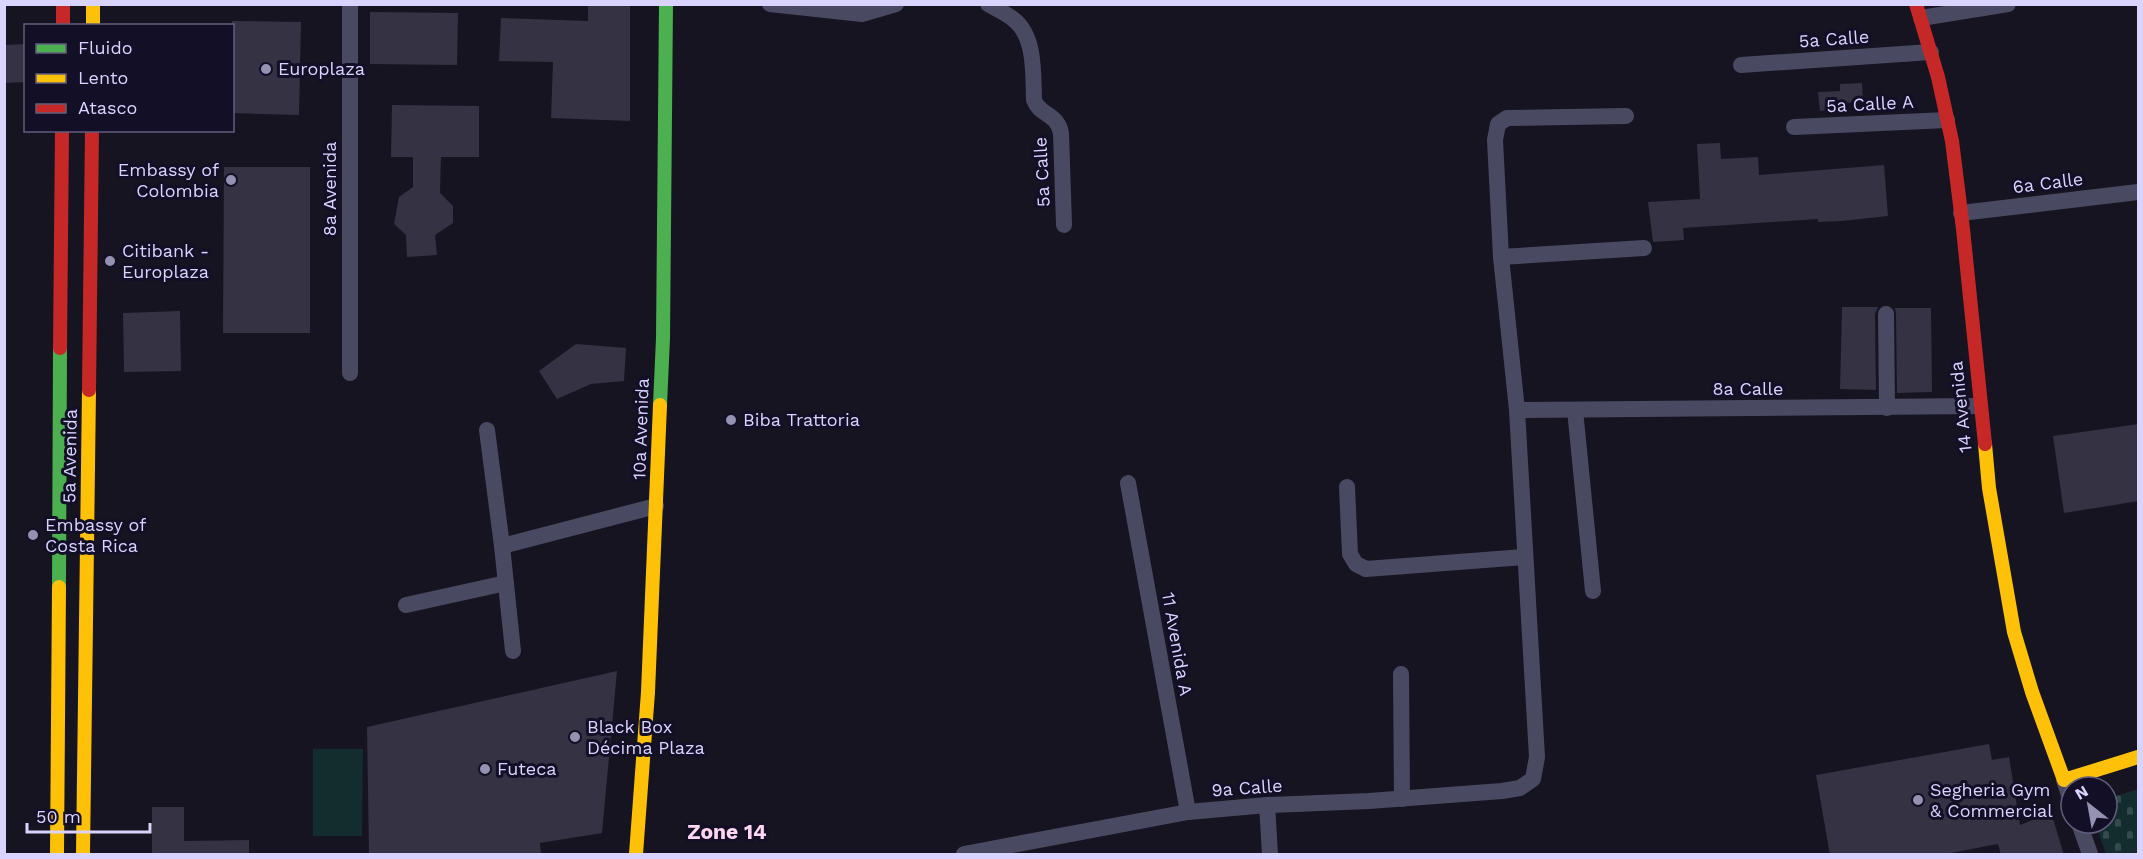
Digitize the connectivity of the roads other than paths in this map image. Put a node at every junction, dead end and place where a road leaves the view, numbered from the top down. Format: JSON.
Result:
{"nodes":[{"id":1,"x":63,"y":4,"type":"edge"},
{"id":2,"x":93,"y":4,"type":"edge"},
{"id":3,"x":350,"y":4,"type":"edge"},
{"id":4,"x":666,"y":4,"type":"edge"},
{"id":5,"x":770,"y":4,"type":"edge"},
{"id":6,"x":896,"y":4,"type":"edge"},
{"id":7,"x":988,"y":4,"type":"edge"},
{"id":8,"x":2008,"y":4,"type":"edge"},
{"id":9,"x":1918,"y":11,"type":"edge"},
{"id":10,"x":63,"y":24,"type":"edge"},
{"id":11,"x":93,"y":24,"type":"edge"},
{"id":12,"x":1930,"y":52,"type":"junction"},
{"id":13,"x":1741,"y":65,"type":"dead end"},
{"id":14,"x":1626,"y":116,"type":"dead end"},
{"id":15,"x":1947,"y":120,"type":"junction"},
{"id":16,"x":1794,"y":127,"type":"dead end"},
{"id":17,"x":62,"y":132,"type":"edge"},
{"id":18,"x":92,"y":132,"type":"edge"},
{"id":19,"x":2139,"y":192,"type":"edge"},
{"id":20,"x":1961,"y":213,"type":"junction"},
{"id":21,"x":1064,"y":225,"type":"dead end"},
{"id":22,"x":1644,"y":248,"type":"dead end"},
{"id":23,"x":1501,"y":257,"type":"junction"},
{"id":24,"x":1886,"y":315,"type":"dead end"},
{"id":25,"x":350,"y":373,"type":"dead end"},
{"id":26,"x":1980,"y":406,"type":"junction"},
{"id":27,"x":1887,"y":408,"type":"junction"},
{"id":28,"x":1517,"y":410,"type":"junction"},
{"id":29,"x":1575,"y":410,"type":"junction"},
{"id":30,"x":487,"y":430,"type":"dead end"},
{"id":31,"x":1128,"y":483,"type":"dead end"},
{"id":32,"x":1347,"y":487,"type":"dead end"},
{"id":33,"x":656,"y":506,"type":"junction"},
{"id":34,"x":502,"y":546,"type":"junction"},
{"id":35,"x":1524,"y":557,"type":"junction"},
{"id":36,"x":506,"y":583,"type":"junction"},
{"id":37,"x":1593,"y":591,"type":"dead end"},
{"id":38,"x":406,"y":605,"type":"dead end"},
{"id":39,"x":513,"y":651,"type":"dead end"},
{"id":40,"x":1401,"y":674,"type":"dead end"},
{"id":41,"x":2139,"y":757,"type":"edge"},
{"id":42,"x":2062,"y":775,"type":"edge"},
{"id":43,"x":2080,"y":775,"type":"edge"},
{"id":44,"x":1402,"y":799,"type":"junction"},
{"id":45,"x":1267,"y":805,"type":"junction"},
{"id":46,"x":1188,"y":812,"type":"junction"},
{"id":47,"x":2083,"y":835,"type":"edge"},
{"id":48,"x":57,"y":855,"type":"edge"},
{"id":49,"x":83,"y":855,"type":"edge"},
{"id":50,"x":636,"y":855,"type":"edge"},
{"id":51,"x":964,"y":855,"type":"edge"},
{"id":52,"x":1270,"y":855,"type":"edge"},
{"id":53,"x":2090,"y":855,"type":"edge"}],
"edges":[{"from":1,"to":10,"type":"street"},
{"from":2,"to":11,"type":"street"},
{"from":3,"to":25,"type":"street","name":"8a Avenida"},
{"from":4,"to":33,"type":"street","name":"10a Avenida"},
{"from":5,"to":6,"type":"street"},
{"from":7,"to":21,"type":"street","name":"5a Calle"},
{"from":8,"to":9,"type":"street"},
{"from":9,"to":12,"type":"street","name":"14 Avenida"},
{"from":12,"to":13,"type":"street","name":"5a Calle"},
{"from":12,"to":15,"type":"street","name":"14 Avenida"},
{"from":14,"to":23,"type":"street"},
{"from":15,"to":16,"type":"street","name":"5a Calle A"},
{"from":15,"to":20,"type":"street","name":"14 Avenida"},
{"from":17,"to":48,"type":"street","name":"5a Avenida"},
{"from":18,"to":49,"type":"street","name":"5a Avenida"},
{"from":19,"to":20,"type":"street","name":"6a Calle"},
{"from":20,"to":26,"type":"street","name":"14 Avenida"},
{"from":22,"to":23,"type":"street"},
{"from":23,"to":28,"type":"street"},
{"from":24,"to":27,"type":"street"},
{"from":26,"to":27,"type":"street","name":"8a Calle"},
{"from":26,"to":42,"type":"street","name":"14 Avenida"},
{"from":27,"to":29,"type":"street","name":"8a Calle"},
{"from":28,"to":29,"type":"street","name":"8a Calle"},
{"from":28,"to":35,"type":"street"},
{"from":29,"to":37,"type":"street"},
{"from":30,"to":34,"type":"street"},
{"from":31,"to":46,"type":"street","name":"11 Avenida A"},
{"from":32,"to":35,"type":"street"},
{"from":33,"to":34,"type":"street"},
{"from":33,"to":50,"type":"street","name":"10a Avenida"},
{"from":34,"to":36,"type":"street"},
{"from":35,"to":44,"type":"street","name":"9a Calle"},
{"from":36,"to":38,"type":"street"},
{"from":36,"to":39,"type":"street"},
{"from":40,"to":44,"type":"street"},
{"from":41,"to":43,"type":"street"},
{"from":44,"to":45,"type":"street","name":"9a Calle"},
{"from":45,"to":46,"type":"street","name":"9a Calle"},
{"from":45,"to":52,"type":"street"},
{"from":46,"to":51,"type":"street","name":"9a Calle"},
{"from":47,"to":53,"type":"street"}]}
